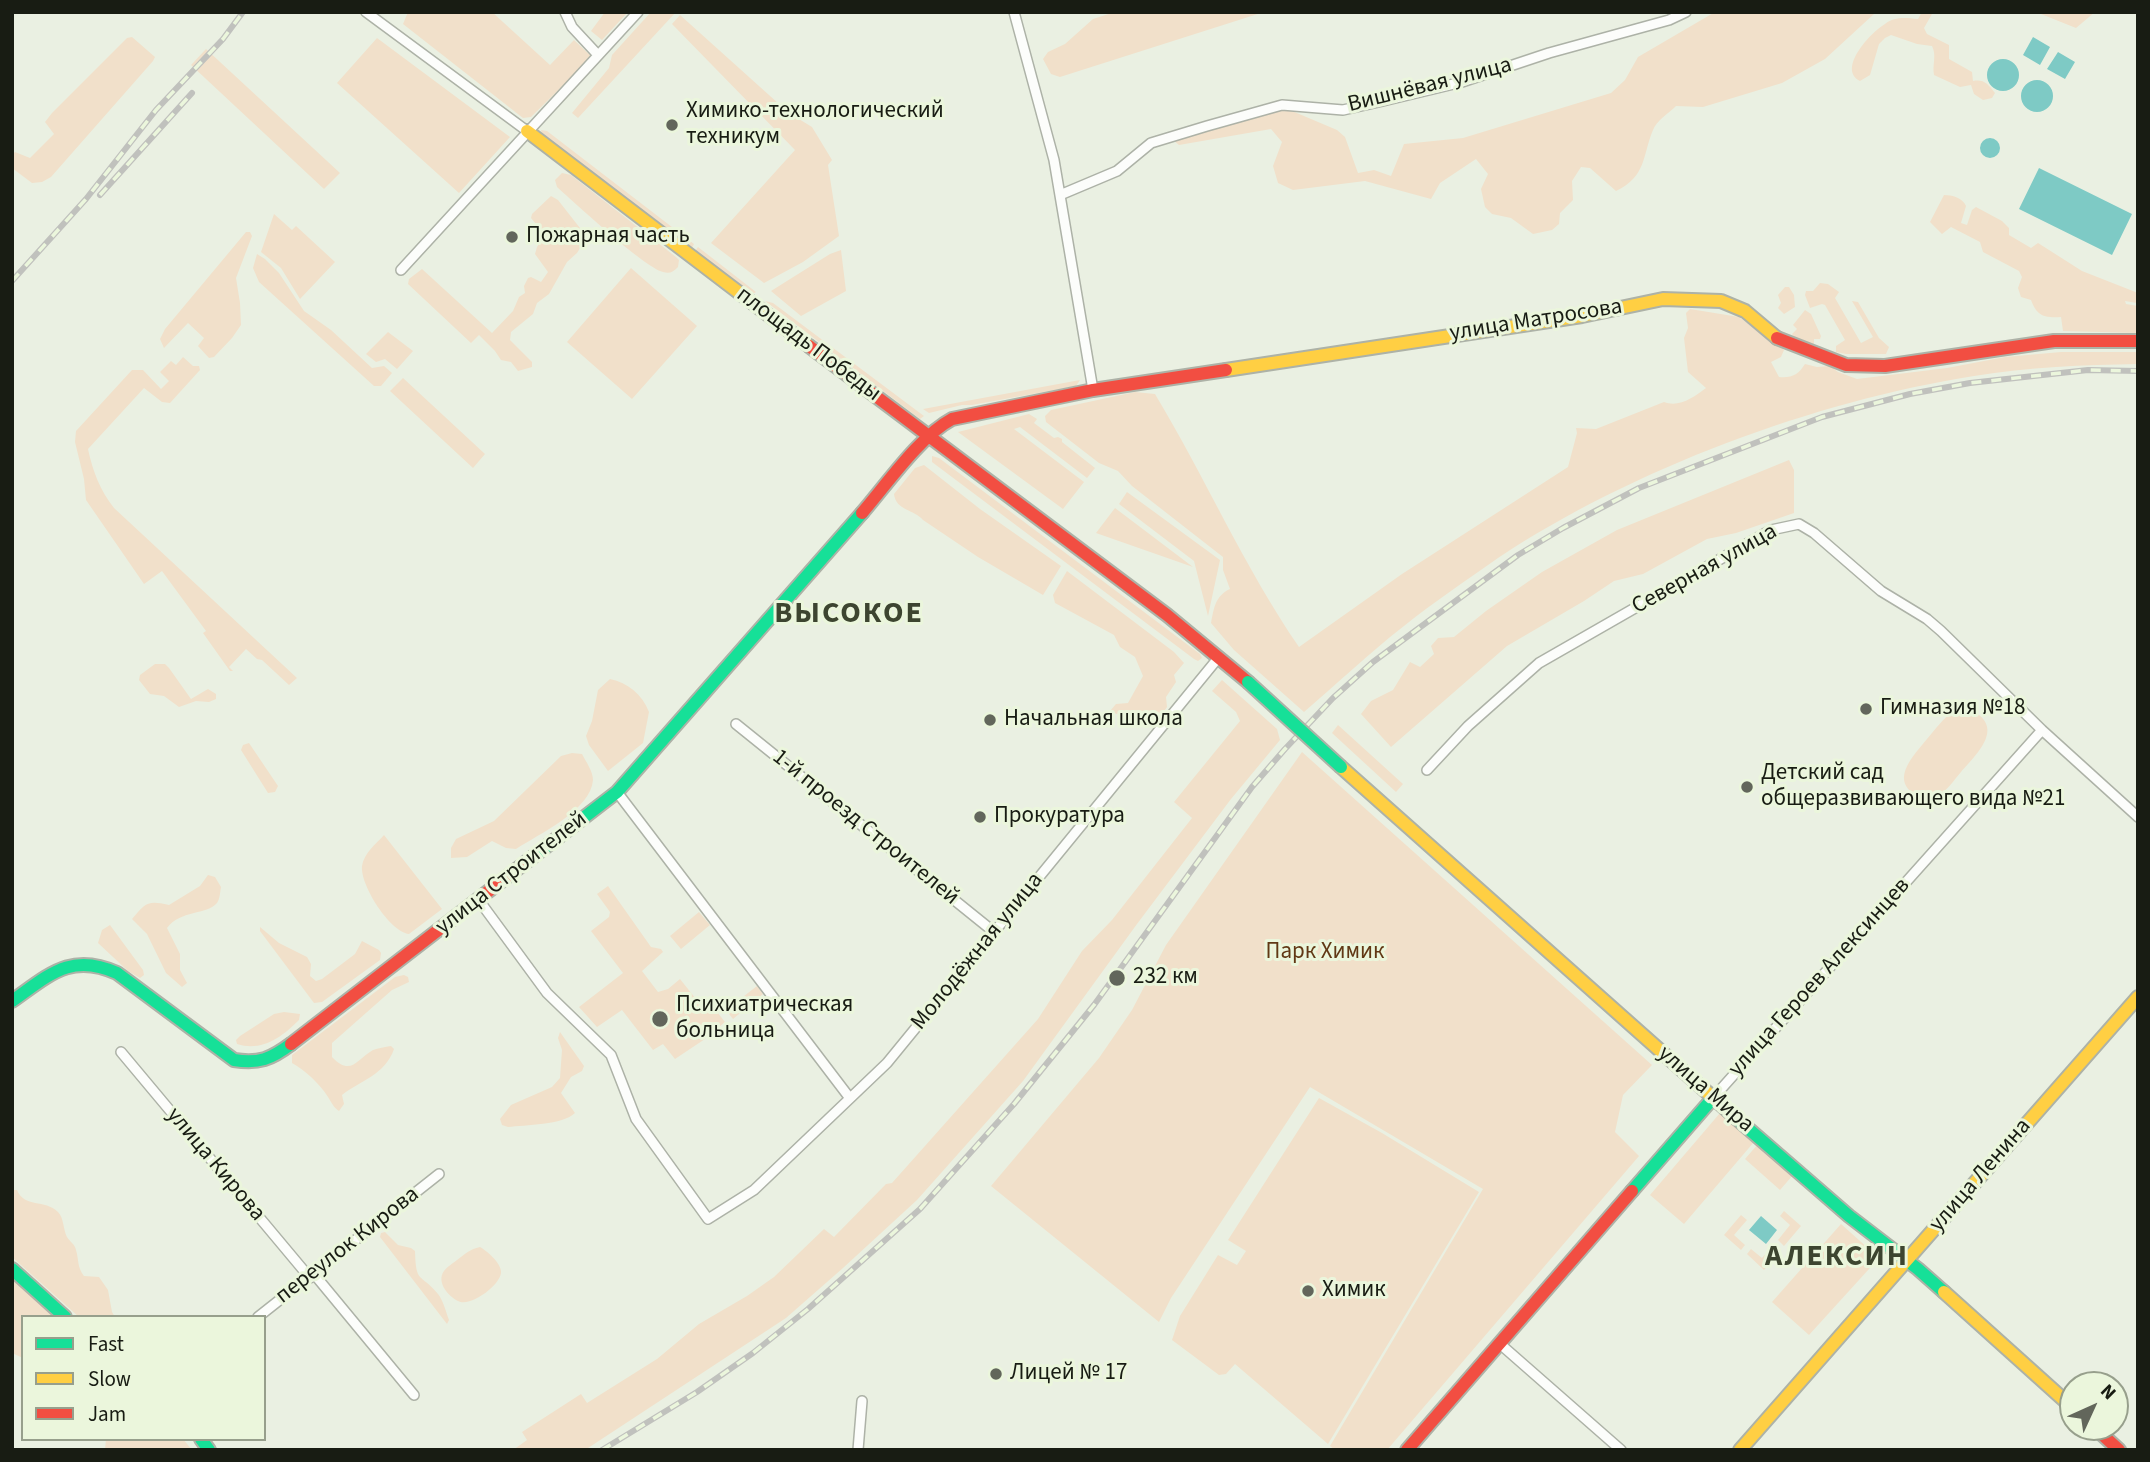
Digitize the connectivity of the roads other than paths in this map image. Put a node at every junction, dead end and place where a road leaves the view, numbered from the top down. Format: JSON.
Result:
{"nodes":[{"id":1,"x":366,"y":12,"type":"edge"},
{"id":2,"x":565,"y":12,"type":"edge"},
{"id":3,"x":638,"y":12,"type":"edge"},
{"id":4,"x":1014,"y":12,"type":"edge"},
{"id":5,"x":1686,"y":12,"type":"edge"},
{"id":6,"x":598,"y":55,"type":"junction"},
{"id":7,"x":527,"y":131,"type":"junction"},
{"id":8,"x":1060,"y":195,"type":"junction"},
{"id":9,"x":401,"y":270,"type":"dead end"},
{"id":10,"x":2138,"y":341,"type":"edge"},
{"id":11,"x":1093,"y":390,"type":"junction"},
{"id":12,"x":928,"y":437,"type":"junction"},
{"id":13,"x":1219,"y":657,"type":"junction"},
{"id":14,"x":1248,"y":682,"type":"joint"},
{"id":15,"x":736,"y":724,"type":"dead end"},
{"id":16,"x":2042,"y":730,"type":"junction"},
{"id":17,"x":1427,"y":771,"type":"dead end"},
{"id":18,"x":617,"y":792,"type":"junction"},
{"id":19,"x":2138,"y":817,"type":"edge"},
{"id":20,"x":478,"y":899,"type":"junction"},
{"id":21,"x":994,"y":932,"type":"junction"},
{"id":22,"x":2138,"y":996,"type":"edge"},
{"id":23,"x":12,"y":1001,"type":"edge"},
{"id":24,"x":121,"y":1052,"type":"dead end"},
{"id":25,"x":849,"y":1097,"type":"junction"},
{"id":26,"x":1713,"y":1098,"type":"junction"},
{"id":27,"x":439,"y":1174,"type":"dead end"},
{"id":28,"x":1907,"y":1261,"type":"junction"},
{"id":29,"x":12,"y":1269,"type":"edge"},
{"id":30,"x":312,"y":1276,"type":"junction"},
{"id":31,"x":63,"y":1315,"type":"edge"},
{"id":32,"x":261,"y":1315,"type":"edge"},
{"id":33,"x":1499,"y":1343,"type":"junction"},
{"id":34,"x":414,"y":1395,"type":"dead end"},
{"id":35,"x":2059,"y":1396,"type":"edge"},
{"id":36,"x":862,"y":1401,"type":"dead end"},
{"id":37,"x":858,"y":1450,"type":"edge"},
{"id":38,"x":1407,"y":1450,"type":"edge"},
{"id":39,"x":1621,"y":1450,"type":"edge"},
{"id":40,"x":1740,"y":1450,"type":"edge"}],
"edges":[{"from":1,"to":7,"type":"street","name":"площадь Победы"},
{"from":2,"to":6,"type":"street"},
{"from":3,"to":6,"type":"street"},
{"from":4,"to":8,"type":"street"},
{"from":5,"to":8,"type":"street","name":"Вишнёвая улица"},
{"from":6,"to":7,"type":"street"},
{"from":7,"to":9,"type":"street"},
{"from":7,"to":12,"type":"street","name":"площадь Победы"},
{"from":8,"to":11,"type":"street"},
{"from":10,"to":11,"type":"street","name":"улица Матросова"},
{"from":11,"to":12,"type":"street","name":"улица Матросова"},
{"from":12,"to":13,"type":"street","name":"площадь Победы"},
{"from":12,"to":18,"type":"street","name":"улица Строителей"},
{"from":13,"to":14,"type":"street","name":"площадь Победы"},
{"from":13,"to":21,"type":"street","name":"Молодёжная улица"},
{"from":14,"to":26,"type":"street","name":"улица Мира","bridge":true},
{"from":15,"to":21,"type":"street","name":"1-й проезд Строителей"},
{"from":16,"to":17,"type":"street","name":"Северная улица"},
{"from":16,"to":19,"type":"street","name":"Северная улица"},
{"from":16,"to":26,"type":"street","name":"улица Героев Алексинцев"},
{"from":18,"to":20,"type":"street","name":"улица Строителей"},
{"from":18,"to":25,"type":"street"},
{"from":20,"to":23,"type":"street","name":"улица Строителей"},
{"from":20,"to":25,"type":"street","name":"Молодёжная улица"},
{"from":21,"to":25,"type":"street","name":"Молодёжная улица"},
{"from":22,"to":28,"type":"street","name":"улица Ленина"},
{"from":24,"to":30,"type":"street","name":"улица Кирова"},
{"from":26,"to":28,"type":"street","name":"улица Мира"},
{"from":26,"to":33,"type":"street","name":"улица Героев Алексинцев"},
{"from":27,"to":30,"type":"street","name":"переулок Кирова"},
{"from":28,"to":35,"type":"street","name":"улица Мира"},
{"from":28,"to":40,"type":"street","name":"улица Ленина"},
{"from":29,"to":31,"type":"street"},
{"from":30,"to":32,"type":"street","name":"переулок Кирова"},
{"from":30,"to":34,"type":"street","name":"улица Кирова"},
{"from":33,"to":38,"type":"street","name":"улица Героев Алексинцев"},
{"from":33,"to":39,"type":"street"},
{"from":36,"to":37,"type":"street"}]}
